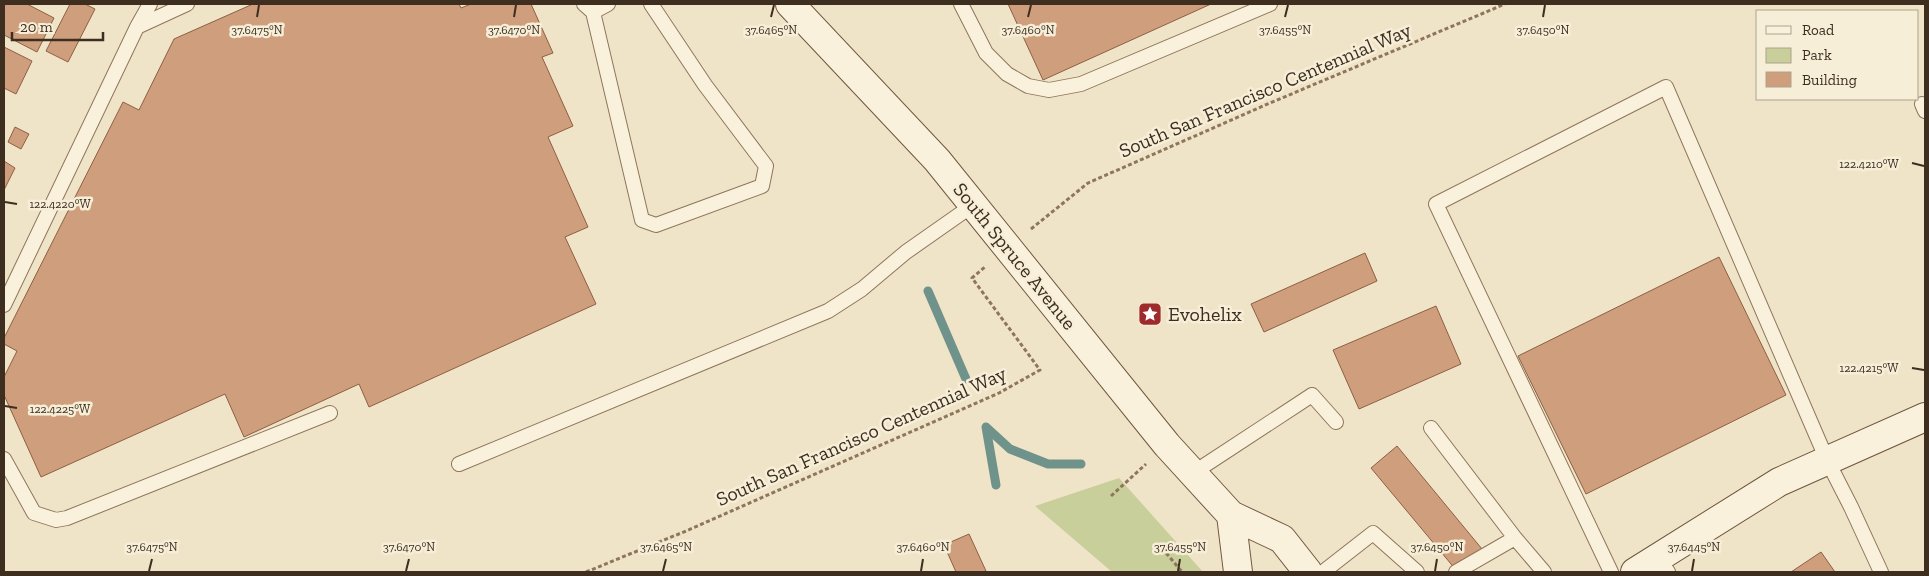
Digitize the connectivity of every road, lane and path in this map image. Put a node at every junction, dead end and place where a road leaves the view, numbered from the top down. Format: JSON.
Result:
{"nodes":[{"id":1,"x":150,"y":4,"type":"edge"},
{"id":2,"x":187,"y":4,"type":"edge"},
{"id":3,"x":608,"y":4,"type":"edge"},
{"id":4,"x":651,"y":4,"type":"edge"},
{"id":5,"x":790,"y":4,"type":"edge"},
{"id":6,"x":961,"y":4,"type":"edge"},
{"id":7,"x":1270,"y":4,"type":"edge"},
{"id":8,"x":1505,"y":4,"type":"edge"},
{"id":9,"x":588,"y":8,"type":"edge"},
{"id":10,"x":137,"y":27,"type":"junction"},
{"id":11,"x":973,"y":205,"type":"junction"},
{"id":12,"x":1045,"y":216,"type":"dead end"},
{"id":13,"x":972,"y":278,"type":"dead end"},
{"id":14,"x":4,"y":306,"type":"edge"},
{"id":15,"x":330,"y":413,"type":"dead end"},
{"id":16,"x":1925,"y":417,"type":"edge"},
{"id":17,"x":1336,"y":422,"type":"dead end"},
{"id":18,"x":1431,"y":428,"type":"dead end"},
{"id":19,"x":1167,"y":445,"type":"junction"},
{"id":20,"x":4,"y":459,"type":"edge"},
{"id":21,"x":1827,"y":460,"type":"junction"},
{"id":22,"x":459,"y":464,"type":"dead end"},
{"id":23,"x":1193,"y":473,"type":"junction"},
{"id":24,"x":1111,"y":496,"type":"dead end"},
{"id":25,"x":1231,"y":515,"type":"junction"},
{"id":26,"x":1515,"y":538,"type":"junction"},
{"id":27,"x":1162,"y":548,"type":"dead end"},
{"id":28,"x":1663,"y":565,"type":"edge"},
{"id":29,"x":586,"y":572,"type":"edge"},
{"id":30,"x":1182,"y":572,"type":"edge"},
{"id":31,"x":1238,"y":572,"type":"edge"},
{"id":32,"x":1308,"y":572,"type":"edge"},
{"id":33,"x":1323,"y":572,"type":"edge"},
{"id":34,"x":1417,"y":572,"type":"edge"},
{"id":35,"x":1456,"y":572,"type":"edge"},
{"id":36,"x":1544,"y":572,"type":"edge"},
{"id":37,"x":1611,"y":572,"type":"edge"},
{"id":38,"x":1635,"y":572,"type":"edge"},
{"id":39,"x":1881,"y":572,"type":"edge"}],
"edges":[{"from":1,"to":10,"type":"lane"},
{"from":2,"to":10,"type":"lane"},
{"from":3,"to":9,"type":"lane"},
{"from":4,"to":9,"type":"lane"},
{"from":5,"to":11,"type":"main road","name":"South Spruce Avenue"},
{"from":6,"to":7,"type":"lane"},
{"from":8,"to":12,"type":"path","name":"South San Francisco Centennial Way"},
{"from":10,"to":14,"type":"lane"},
{"from":11,"to":19,"type":"main road","name":"South Spruce Avenue"},
{"from":11,"to":22,"type":"lane"},
{"from":13,"to":29,"type":"path","name":"South San Francisco Centennial Way"},
{"from":15,"to":20,"type":"lane"},
{"from":16,"to":21,"type":"main road"},
{"from":17,"to":23,"type":"lane"},
{"from":18,"to":26,"type":"lane"},
{"from":19,"to":23,"type":"main road","name":"South Spruce Avenue"},
{"from":19,"to":24,"type":"path"},
{"from":21,"to":28,"type":"main road"},
{"from":21,"to":37,"type":"lane"},
{"from":21,"to":39,"type":"lane"},
{"from":23,"to":25,"type":"main road","name":"South Spruce Avenue"},
{"from":25,"to":31,"type":"main road"},
{"from":25,"to":32,"type":"main road","name":"South Spruce Avenue"},
{"from":26,"to":35,"type":"lane"},
{"from":26,"to":36,"type":"lane"},
{"from":27,"to":30,"type":"path"},
{"from":28,"to":38,"type":"main road"},
{"from":33,"to":34,"type":"lane"}]}
